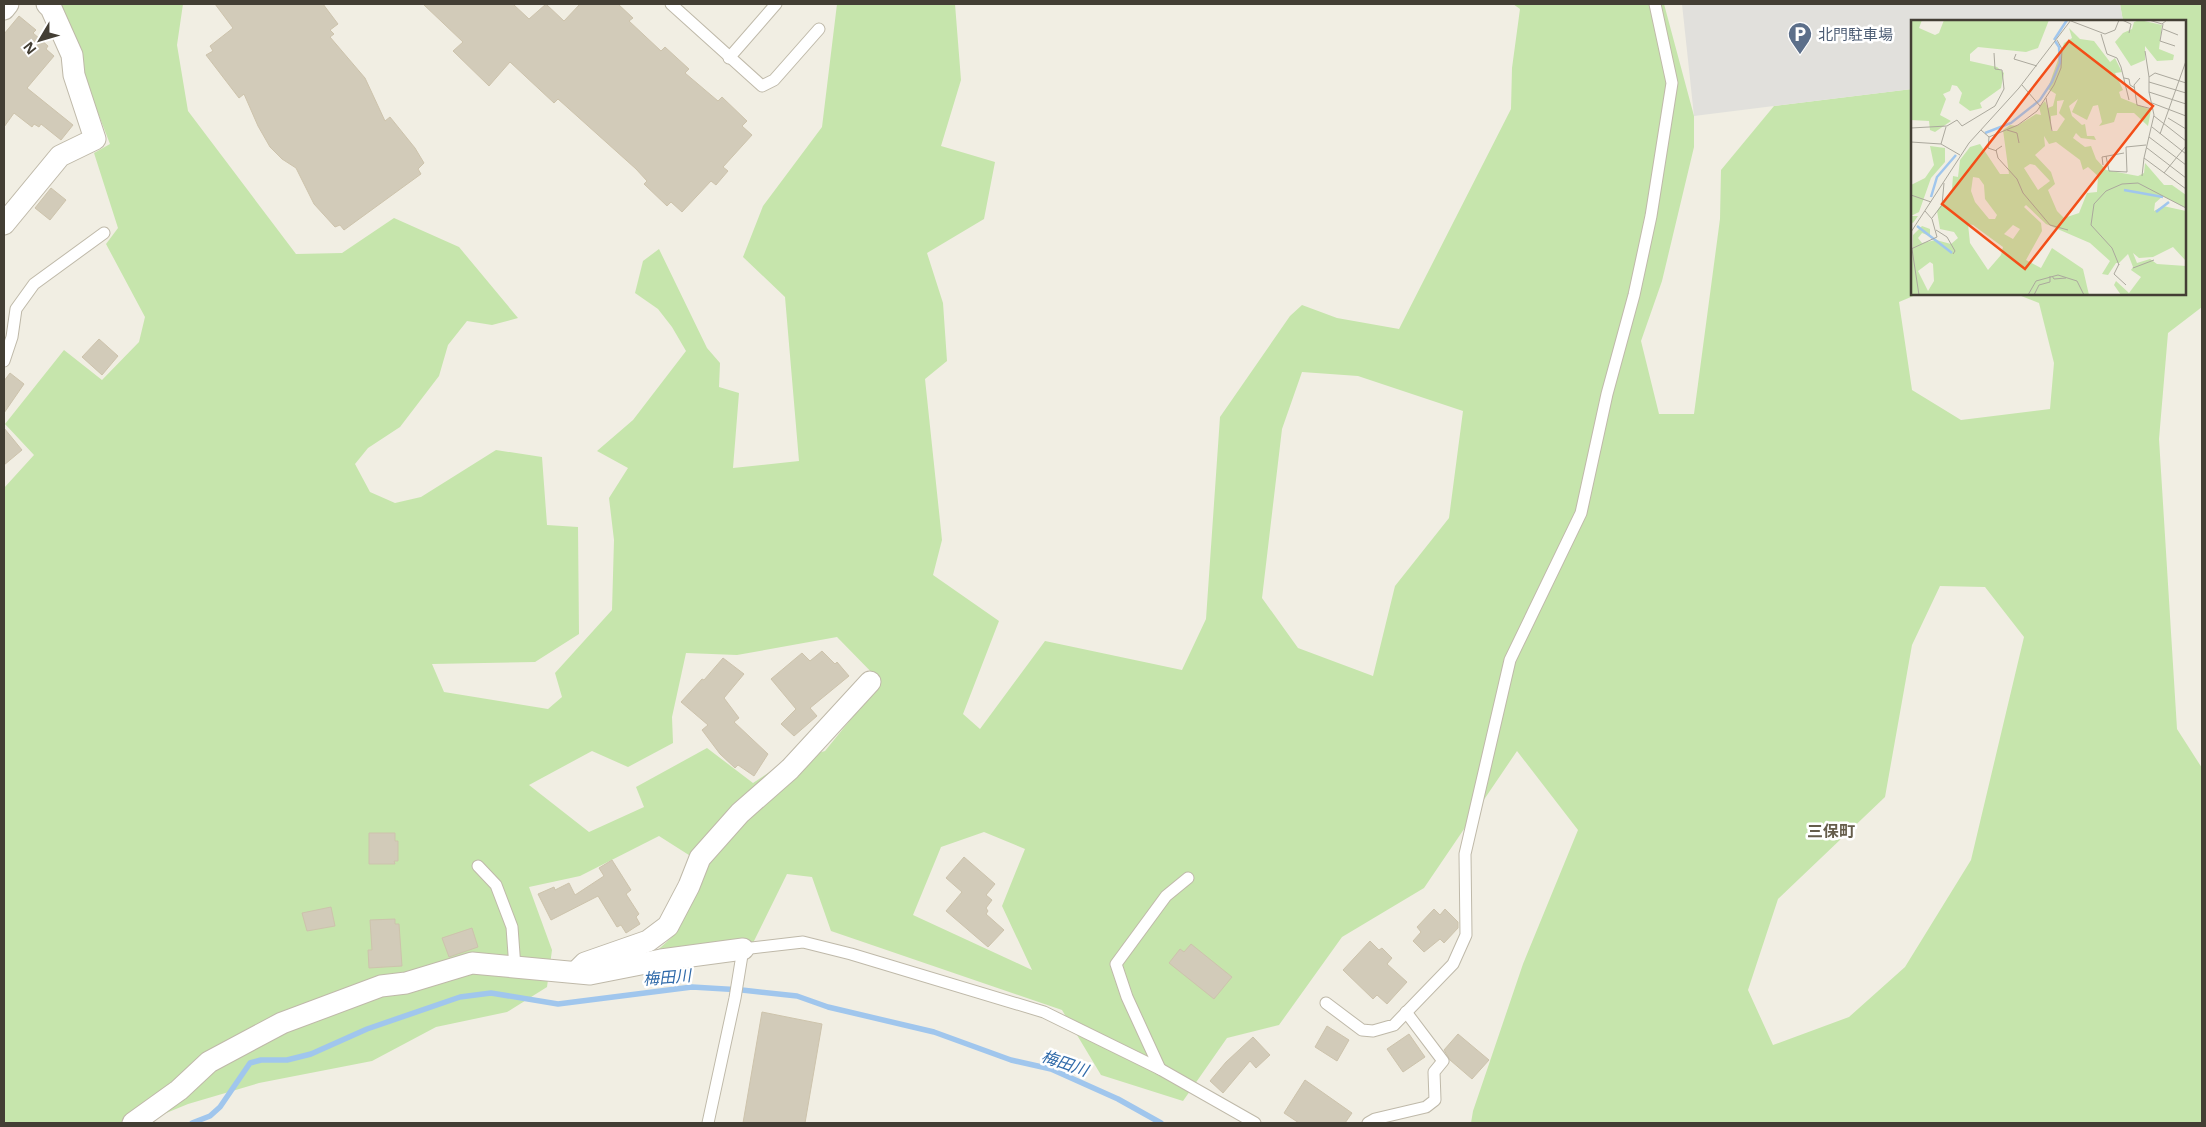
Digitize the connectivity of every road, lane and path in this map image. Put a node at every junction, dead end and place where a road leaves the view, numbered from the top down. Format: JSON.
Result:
{"nodes":[{"id":1,"x":8,"y":4,"type":"edge"},
{"id":2,"x":48,"y":4,"type":"edge"},
{"id":3,"x":671,"y":4,"type":"edge"},
{"id":4,"x":776,"y":4,"type":"edge"},
{"id":5,"x":1655,"y":4,"type":"edge"},
{"id":6,"x":4,"y":9,"type":"edge"},
{"id":7,"x":818,"y":28,"type":"dead end"},
{"id":8,"x":729,"y":58,"type":"junction"},
{"id":9,"x":4,"y":224,"type":"edge"},
{"id":10,"x":104,"y":234,"type":"dead end"},
{"id":11,"x":4,"y":361,"type":"edge"},
{"id":12,"x":870,"y":682,"type":"dead end"},
{"id":13,"x":478,"y":866,"type":"dead end"},
{"id":14,"x":1188,"y":878,"type":"dead end"},
{"id":15,"x":743,"y":949,"type":"junction"},
{"id":16,"x":515,"y":968,"type":"junction"},
{"id":17,"x":575,"y":972,"type":"junction"},
{"id":18,"x":1326,"y":1003,"type":"dead end"},
{"id":19,"x":1406,"y":1012,"type":"junction"},
{"id":20,"x":1160,"y":1069,"type":"junction"},
{"id":21,"x":133,"y":1123,"type":"edge"},
{"id":22,"x":708,"y":1123,"type":"edge"},
{"id":23,"x":1255,"y":1123,"type":"edge"},
{"id":24,"x":1368,"y":1123,"type":"edge"}],
"edges":[{"from":1,"to":6,"type":"street"},
{"from":2,"to":9,"type":"street"},
{"from":3,"to":8,"type":"lane"},
{"from":4,"to":8,"type":"lane"},
{"from":5,"to":19,"type":"lane"},
{"from":7,"to":8,"type":"lane"},
{"from":10,"to":11,"type":"lane"},
{"from":12,"to":17,"type":"street"},
{"from":13,"to":16,"type":"lane"},
{"from":14,"to":20,"type":"lane"},
{"from":15,"to":17,"type":"street"},
{"from":15,"to":20,"type":"lane"},
{"from":15,"to":22,"type":"lane"},
{"from":16,"to":17,"type":"street"},
{"from":16,"to":21,"type":"street"},
{"from":18,"to":19,"type":"lane"},
{"from":19,"to":24,"type":"lane"},
{"from":20,"to":23,"type":"lane"}]}
